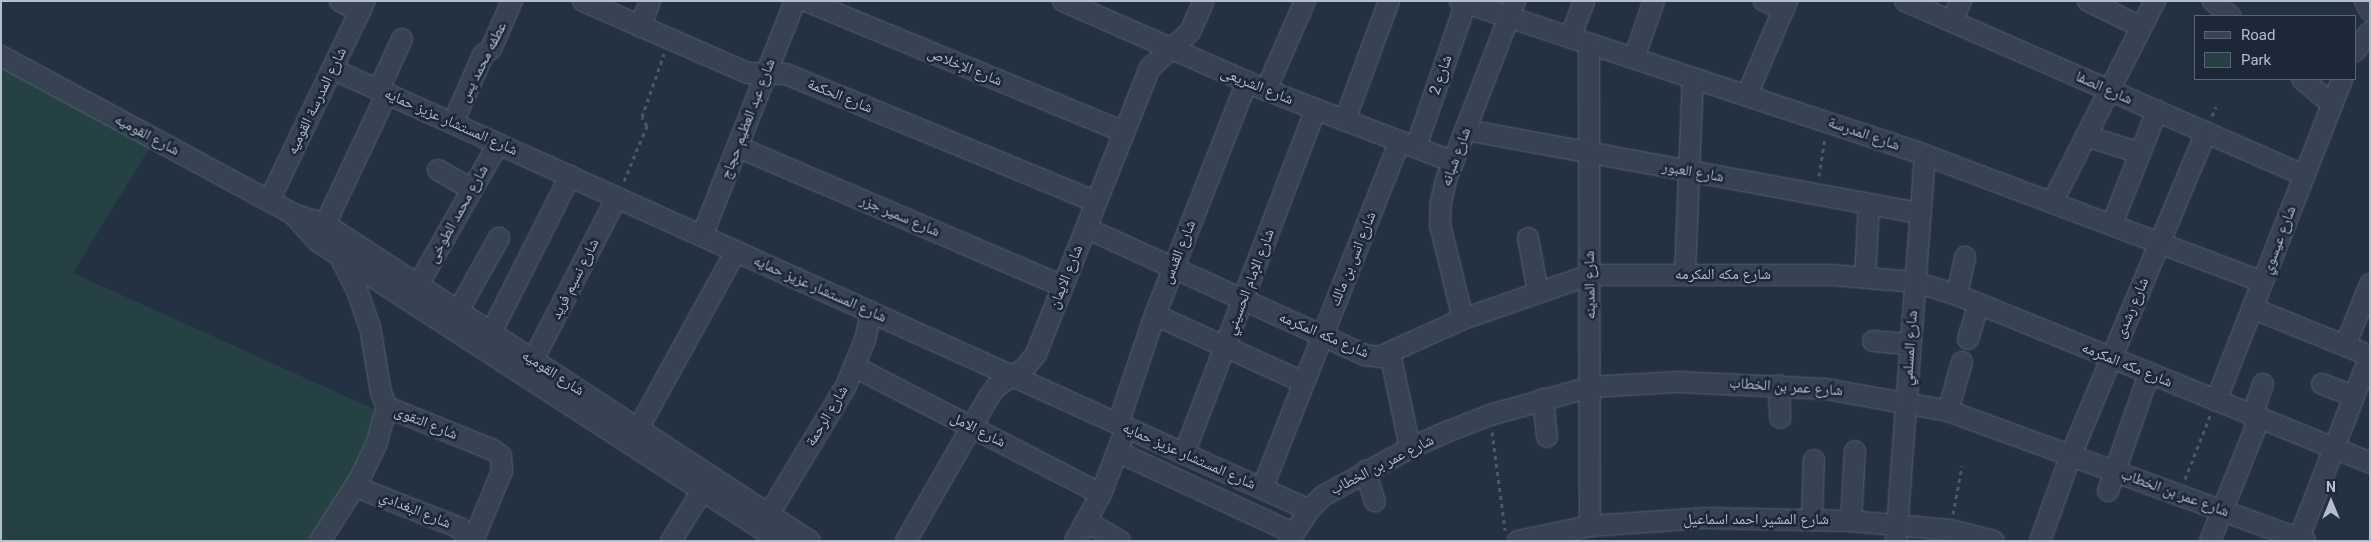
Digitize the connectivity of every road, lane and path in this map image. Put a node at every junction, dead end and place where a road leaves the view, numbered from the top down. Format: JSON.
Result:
{"nodes":[{"id":1,"x":340,"y":1,"type":"edge"},
{"id":2,"x":512,"y":1,"type":"edge"},
{"id":3,"x":583,"y":1,"type":"edge"},
{"id":4,"x":650,"y":1,"type":"edge"},
{"id":5,"x":795,"y":1,"type":"edge"},
{"id":6,"x":806,"y":1,"type":"edge"},
{"id":7,"x":1063,"y":1,"type":"edge"},
{"id":8,"x":1204,"y":1,"type":"edge"},
{"id":9,"x":1305,"y":1,"type":"edge"},
{"id":10,"x":1390,"y":1,"type":"edge"},
{"id":11,"x":1584,"y":1,"type":"edge"},
{"id":12,"x":1654,"y":1,"type":"edge"},
{"id":13,"x":1764,"y":1,"type":"edge"},
{"id":14,"x":1905,"y":1,"type":"edge"},
{"id":15,"x":1961,"y":1,"type":"edge"},
{"id":16,"x":2088,"y":1,"type":"edge"},
{"id":17,"x":2154,"y":1,"type":"edge"},
{"id":18,"x":2213,"y":1,"type":"edge"},
{"id":19,"x":2365,"y":1,"type":"edge"},
{"id":20,"x":1463,"y":2,"type":"edge"},
{"id":21,"x":1786,"y":5,"type":"edge"},
{"id":22,"x":363,"y":7,"type":"edge"},
{"id":23,"x":1096,"y":8,"type":"edge"},
{"id":24,"x":1512,"y":10,"type":"edge"},
{"id":25,"x":2370,"y":11,"type":"edge"},
{"id":26,"x":2229,"y":15,"type":"edge"},
{"id":27,"x":1952,"y":22,"type":"junction"},
{"id":28,"x":640,"y":27,"type":"junction"},
{"id":29,"x":2141,"y":28,"type":"junction"},
{"id":30,"x":2370,"y":32,"type":"edge"},
{"id":31,"x":402,"y":39,"type":"dead end"},
{"id":32,"x":668,"y":40,"type":"junction"},
{"id":33,"x":1580,"y":41,"type":"junction"},
{"id":34,"x":1170,"y":50,"type":"junction"},
{"id":35,"x":2356,"y":50,"type":"edge"},
{"id":36,"x":1,"y":56,"type":"edge"},
{"id":37,"x":1634,"y":58,"type":"junction"},
{"id":38,"x":332,"y":69,"type":"junction"},
{"id":39,"x":766,"y":74,"type":"junction"},
{"id":40,"x":1693,"y":78,"type":"junction"},
{"id":41,"x":2303,"y":80,"type":"edge"},
{"id":42,"x":2342,"y":80,"type":"edge"},
{"id":43,"x":1247,"y":82,"type":"junction"},
{"id":44,"x":1266,"y":90,"type":"junction"},
{"id":45,"x":2110,"y":90,"type":"junction"},
{"id":46,"x":383,"y":91,"type":"junction"},
{"id":47,"x":1746,"y":95,"type":"junction"},
{"id":48,"x":2332,"y":104,"type":"junction"},
{"id":49,"x":1316,"y":110,"type":"junction"},
{"id":50,"x":2157,"y":111,"type":"junction"},
{"id":51,"x":1345,"y":120,"type":"junction"},
{"id":52,"x":1828,"y":122,"type":"junction"},
{"id":53,"x":453,"y":123,"type":"junction"},
{"id":54,"x":1466,"y":130,"type":"junction"},
{"id":55,"x":1124,"y":132,"type":"junction"},
{"id":56,"x":2206,"y":132,"type":"junction"},
{"id":57,"x":2086,"y":136,"type":"junction"},
{"id":58,"x":498,"y":144,"type":"junction"},
{"id":59,"x":1408,"y":144,"type":"junction"},
{"id":60,"x":738,"y":147,"type":"junction"},
{"id":61,"x":2140,"y":153,"type":"junction"},
{"id":62,"x":1589,"y":154,"type":"junction"},
{"id":63,"x":1925,"y":155,"type":"junction"},
{"id":64,"x":1454,"y":162,"type":"junction"},
{"id":65,"x":438,"y":170,"type":"dead end"},
{"id":66,"x":1689,"y":171,"type":"junction"},
{"id":67,"x":2304,"y":175,"type":"junction"},
{"id":68,"x":570,"y":176,"type":"junction"},
{"id":69,"x":472,"y":190,"type":"junction"},
{"id":70,"x":1816,"y":194,"type":"junction"},
{"id":71,"x":617,"y":198,"type":"junction"},
{"id":72,"x":269,"y":201,"type":"junction"},
{"id":73,"x":2053,"y":201,"type":"junction"},
{"id":74,"x":1096,"y":202,"type":"junction"},
{"id":75,"x":1869,"y":204,"type":"junction"},
{"id":76,"x":1920,"y":213,"type":"junction"},
{"id":77,"x":2112,"y":224,"type":"junction"},
{"id":78,"x":1086,"y":228,"type":"junction"},
{"id":79,"x":321,"y":233,"type":"junction"},
{"id":80,"x":702,"y":236,"type":"junction"},
{"id":81,"x":499,"y":238,"type":"dead end"},
{"id":82,"x":1528,"y":238,"type":"dead end"},
{"id":83,"x":2160,"y":242,"type":"junction"},
{"id":84,"x":736,"y":251,"type":"junction"},
{"id":85,"x":339,"y":255,"type":"junction"},
{"id":86,"x":1965,"y":257,"type":"dead end"},
{"id":87,"x":1173,"y":268,"type":"junction"},
{"id":88,"x":1684,"y":274,"type":"junction"},
{"id":89,"x":1590,"y":275,"type":"junction"},
{"id":90,"x":1865,"y":276,"type":"junction"},
{"id":91,"x":1915,"y":282,"type":"junction"},
{"id":92,"x":2262,"y":282,"type":"junction"},
{"id":93,"x":2370,"y":284,"type":"edge"},
{"id":94,"x":418,"y":285,"type":"junction"},
{"id":95,"x":1063,"y":286,"type":"junction"},
{"id":96,"x":1538,"y":292,"type":"junction"},
{"id":97,"x":1957,"y":295,"type":"junction"},
{"id":98,"x":1243,"y":300,"type":"junction"},
{"id":99,"x":1979,"y":304,"type":"junction"},
{"id":100,"x":2252,"y":308,"type":"junction"},
{"id":101,"x":458,"y":311,"type":"junction"},
{"id":102,"x":871,"y":312,"type":"junction"},
{"id":103,"x":1155,"y":315,"type":"junction"},
{"id":104,"x":1463,"y":319,"type":"junction"},
{"id":105,"x":491,"y":333,"type":"junction"},
{"id":106,"x":1322,"y":335,"type":"junction"},
{"id":107,"x":1968,"y":339,"type":"dead end"},
{"id":108,"x":1873,"y":341,"type":"dead end"},
{"id":109,"x":1910,"y":344,"type":"junction"},
{"id":110,"x":1225,"y":346,"type":"junction"},
{"id":111,"x":2345,"y":346,"type":"junction"},
{"id":112,"x":1390,"y":354,"type":"junction"},
{"id":113,"x":2370,"y":356,"type":"edge"},
{"id":114,"x":2111,"y":359,"type":"junction"},
{"id":115,"x":533,"y":360,"type":"junction"},
{"id":116,"x":1962,"y":362,"type":"dead end"},
{"id":117,"x":855,"y":367,"type":"junction"},
{"id":118,"x":2149,"y":374,"type":"junction"},
{"id":119,"x":1015,"y":376,"type":"junction"},
{"id":120,"x":1303,"y":382,"type":"junction"},
{"id":121,"x":2263,"y":384,"type":"dead end"},
{"id":122,"x":2322,"y":384,"type":"dead end"},
{"id":123,"x":1779,"y":385,"type":"junction"},
{"id":124,"x":1590,"y":387,"type":"junction"},
{"id":125,"x":2354,"y":396,"type":"junction"},
{"id":126,"x":1543,"y":399,"type":"junction"},
{"id":127,"x":1906,"y":401,"type":"junction"},
{"id":128,"x":2216,"y":401,"type":"junction"},
{"id":129,"x":387,"y":407,"type":"junction"},
{"id":130,"x":1948,"y":410,"type":"junction"},
{"id":131,"x":1490,"y":415,"type":"junction"},
{"id":132,"x":2255,"y":417,"type":"junction"},
{"id":133,"x":1780,"y":418,"type":"dead end"},
{"id":134,"x":1122,"y":426,"type":"junction"},
{"id":135,"x":973,"y":427,"type":"junction"},
{"id":136,"x":638,"y":429,"type":"junction"},
{"id":137,"x":1547,"y":438,"type":"dead end"},
{"id":138,"x":1410,"y":448,"type":"junction"},
{"id":139,"x":2334,"y":448,"type":"junction"},
{"id":140,"x":1855,"y":451,"type":"dead end"},
{"id":141,"x":1118,"y":452,"type":"junction"},
{"id":142,"x":1184,"y":454,"type":"junction"},
{"id":143,"x":2072,"y":455,"type":"junction"},
{"id":144,"x":1814,"y":460,"type":"dead end"},
{"id":145,"x":2370,"y":463,"type":"edge"},
{"id":146,"x":1962,"y":466,"type":"dead end"},
{"id":147,"x":1365,"y":471,"type":"junction"},
{"id":148,"x":2115,"y":471,"type":"junction"},
{"id":149,"x":707,"y":483,"type":"junction"},
{"id":150,"x":356,"y":486,"type":"junction"},
{"id":151,"x":1262,"y":489,"type":"junction"},
{"id":152,"x":2108,"y":491,"type":"dead end"},
{"id":153,"x":1101,"y":494,"type":"junction"},
{"id":154,"x":2179,"y":494,"type":"junction"},
{"id":155,"x":1375,"y":500,"type":"dead end"},
{"id":156,"x":1308,"y":510,"type":"junction"},
{"id":157,"x":2222,"y":510,"type":"junction"},
{"id":158,"x":769,"y":514,"type":"junction"},
{"id":159,"x":1812,"y":520,"type":"junction"},
{"id":160,"x":1851,"y":521,"type":"junction"},
{"id":161,"x":1087,"y":522,"type":"junction"},
{"id":162,"x":1590,"y":526,"type":"junction"},
{"id":163,"x":1950,"y":530,"type":"junction"},
{"id":164,"x":1897,"y":533,"type":"edge"},
{"id":165,"x":1291,"y":537,"type":"edge"},
{"id":166,"x":2301,"y":540,"type":"edge"},
{"id":167,"x":320,"y":541,"type":"edge"},
{"id":168,"x":468,"y":541,"type":"edge"},
{"id":169,"x":473,"y":541,"type":"edge"},
{"id":170,"x":671,"y":541,"type":"edge"},
{"id":171,"x":780,"y":541,"type":"edge"},
{"id":172,"x":810,"y":541,"type":"edge"},
{"id":173,"x":906,"y":541,"type":"edge"},
{"id":174,"x":1075,"y":541,"type":"edge"},
{"id":175,"x":1120,"y":541,"type":"edge"},
{"id":176,"x":1506,"y":541,"type":"edge"},
{"id":177,"x":1518,"y":541,"type":"edge"},
{"id":178,"x":1994,"y":541,"type":"edge"},
{"id":179,"x":2040,"y":541,"type":"edge"},
{"id":180,"x":2210,"y":541,"type":"edge"}],
"edges":[{"from":1,"to":22,"type":"street"},
{"from":2,"to":53,"type":"street","name":"عطفه محمد يس"},
{"from":3,"to":28,"type":"street","name":"شارع الحكمة"},
{"from":4,"to":28,"type":"street"},
{"from":5,"to":39,"type":"street","name":"شارع عبد العظيم حجاج"},
{"from":6,"to":55,"type":"street","name":"شارع الإخلاص"},
{"from":7,"to":23,"type":"street","name":"شارع الشريعى"},
{"from":8,"to":34,"type":"street","name":"شارع الايمان"},
{"from":9,"to":44,"type":"street"},
{"from":10,"to":51,"type":"street"},
{"from":11,"to":33,"type":"street"},
{"from":12,"to":37,"type":"street"},
{"from":13,"to":21,"type":"street"},
{"from":14,"to":27,"type":"street","name":"شارع الصفا"},
{"from":15,"to":27,"type":"street"},
{"from":16,"to":29,"type":"street"},
{"from":17,"to":29,"type":"street"},
{"from":18,"to":26,"type":"street"},
{"from":19,"to":25,"type":"street"},
{"from":20,"to":24,"type":"street","name":"شارع المدرسة"},
{"from":20,"to":59,"type":"street","name":"شارع 2"},
{"from":21,"to":47,"type":"street"},
{"from":22,"to":38,"type":"street","name":"شارع المدرسة القوميه"},
{"from":23,"to":34,"type":"street","name":"شارع الشريعى"},
{"from":24,"to":33,"type":"street","name":"شارع المدرسة"},
{"from":24,"to":54,"type":"street","name":"شارع شبانه"},
{"from":27,"to":45,"type":"street","name":"شارع الصفا"},
{"from":28,"to":32,"type":"street","name":"شارع الحكمة"},
{"from":29,"to":45,"type":"street"},
{"from":30,"to":35,"type":"street"},
{"from":31,"to":46,"type":"street"},
{"from":32,"to":39,"type":"street","name":"شارع الحكمة"},
{"from":32,"to":71,"type":"path"},
{"from":33,"to":37,"type":"street","name":"شارع المدرسة"},
{"from":33,"to":62,"type":"street","name":"شارع المدينه"},
{"from":34,"to":43,"type":"street","name":"شارع الشريعى"},
{"from":34,"to":55,"type":"street","name":"شارع الايمان"},
{"from":36,"to":72,"type":"street","name":"شارع القوميه"},
{"from":37,"to":40,"type":"street","name":"شارع المدرسة"},
{"from":38,"to":46,"type":"street","name":"شارع المستشار عزيز حمايه"},
{"from":38,"to":72,"type":"street","name":"شارع المدرسة القوميه"},
{"from":39,"to":60,"type":"street","name":"شارع عبد العظيم حجاج"},
{"from":39,"to":74,"type":"street","name":"شارع الحكمة"},
{"from":40,"to":47,"type":"street","name":"شارع المدرسة"},
{"from":40,"to":66,"type":"street"},
{"from":41,"to":48,"type":"street"},
{"from":42,"to":48,"type":"street","name":"شارع عيسوي"},
{"from":43,"to":44,"type":"street","name":"شارع الشريعى"},
{"from":43,"to":87,"type":"street","name":"شارع القدس"},
{"from":44,"to":49,"type":"street","name":"شارع الشريعى"},
{"from":45,"to":50,"type":"street","name":"شارع الصفا"},
{"from":45,"to":57,"type":"street"},
{"from":46,"to":53,"type":"street","name":"شارع المستشار عزيز حمايه"},
{"from":46,"to":79,"type":"street"},
{"from":47,"to":52,"type":"street","name":"شارع المدرسة"},
{"from":48,"to":67,"type":"street","name":"شارع عيسوي"},
{"from":49,"to":51,"type":"street","name":"شارع الشريعى"},
{"from":49,"to":98,"type":"street","name":"شارع الإمام الحسيني"},
{"from":50,"to":56,"type":"street","name":"شارع الصفا"},
{"from":50,"to":61,"type":"street"},
{"from":51,"to":59,"type":"street","name":"شارع الشريعى"},
{"from":52,"to":63,"type":"street","name":"شارع المدرسة"},
{"from":52,"to":70,"type":"path"},
{"from":53,"to":58,"type":"street","name":"شارع المستشار عزيز حمايه"},
{"from":54,"to":62,"type":"street","name":"شارع العبور"},
{"from":54,"to":64,"type":"street","name":"شارع شبانه"},
{"from":55,"to":74,"type":"street","name":"شارع الايمان"},
{"from":56,"to":67,"type":"street","name":"شارع الصفا"},
{"from":56,"to":83,"type":"street","name":"شارع رشدى"},
{"from":57,"to":61,"type":"street"},
{"from":57,"to":73,"type":"street"},
{"from":58,"to":68,"type":"street","name":"شارع المستشار عزيز حمايه"},
{"from":58,"to":69,"type":"street","name":"شارع محمد الطوخى"},
{"from":59,"to":64,"type":"street","name":"شارع الشريعى"},
{"from":59,"to":106,"type":"street","name":"شارع انس بن مالك"},
{"from":60,"to":80,"type":"street","name":"شارع عبد العظيم حجاج"},
{"from":60,"to":95,"type":"street","name":"شارع سمير جزر"},
{"from":61,"to":77,"type":"street"},
{"from":62,"to":66,"type":"street","name":"شارع العبور"},
{"from":62,"to":89,"type":"street","name":"شارع المدينه"},
{"from":63,"to":73,"type":"street","name":"شارع المدرسة"},
{"from":63,"to":76,"type":"street","name":"شارع المسلمي"},
{"from":64,"to":104,"type":"street","name":"شارع شبانه"},
{"from":65,"to":69,"type":"street"},
{"from":66,"to":70,"type":"street","name":"شارع العبور"},
{"from":66,"to":88,"type":"street"},
{"from":67,"to":92,"type":"street","name":"شارع عيسوي"},
{"from":68,"to":71,"type":"street","name":"شارع المستشار عزيز حمايه"},
{"from":68,"to":105,"type":"street"},
{"from":69,"to":94,"type":"street","name":"شارع محمد الطوخى"},
{"from":70,"to":75,"type":"street","name":"شارع العبور"},
{"from":71,"to":80,"type":"street","name":"شارع المستشار عزيز حمايه"},
{"from":71,"to":115,"type":"street","name":"شارع نسيم فريد"},
{"from":72,"to":79,"type":"street","name":"شارع القوميه"},
{"from":73,"to":77,"type":"street","name":"شارع المدرسة"},
{"from":74,"to":78,"type":"street","name":"شارع الايمان"},
{"from":75,"to":76,"type":"street","name":"شارع العبور"},
{"from":75,"to":90,"type":"street"},
{"from":76,"to":91,"type":"street","name":"شارع المسلمي"},
{"from":77,"to":83,"type":"street","name":"شارع المدرسة"},
{"from":78,"to":87,"type":"street","name":"شارع مكه المكرمه"},
{"from":78,"to":95,"type":"street","name":"شارع الايمان"},
{"from":79,"to":85,"type":"street","name":"شارع القوميه"},
{"from":79,"to":94,"type":"street","name":"شارع القوميه"},
{"from":80,"to":84,"type":"street","name":"شارع المستشار عزيز حمايه"},
{"from":81,"to":101,"type":"street"},
{"from":82,"to":96,"type":"street"},
{"from":83,"to":92,"type":"street","name":"شارع المدرسة"},
{"from":83,"to":114,"type":"street","name":"شارع رشدى"},
{"from":84,"to":102,"type":"street","name":"شارع المستشار عزيز حمايه"},
{"from":84,"to":136,"type":"street"},
{"from":85,"to":129,"type":"street","name":"شارع التقوى"},
{"from":85,"to":149,"type":"street","name":"شارع القوميه"},
{"from":86,"to":97,"type":"street"},
{"from":87,"to":98,"type":"street","name":"شارع مكه المكرمه"},
{"from":87,"to":103,"type":"street","name":"شارع القدس"},
{"from":88,"to":89,"type":"street","name":"شارع مكه المكرمه"},
{"from":88,"to":90,"type":"street","name":"شارع مكه المكرمه"},
{"from":89,"to":96,"type":"street","name":"شارع مكه المكرمه"},
{"from":89,"to":124,"type":"street","name":"شارع المدينه"},
{"from":90,"to":91,"type":"street","name":"شارع مكه المكرمه"},
{"from":91,"to":97,"type":"street","name":"شارع مكه المكرمه"},
{"from":91,"to":109,"type":"street","name":"شارع المسلمي"},
{"from":92,"to":100,"type":"street","name":"شارع عيسوي"},
{"from":93,"to":111,"type":"street"},
{"from":94,"to":101,"type":"street","name":"شارع القوميه"},
{"from":95,"to":119,"type":"street","name":"شارع الايمان"},
{"from":96,"to":104,"type":"street","name":"شارع مكه المكرمه"},
{"from":97,"to":99,"type":"street","name":"شارع مكه المكرمه"},
{"from":98,"to":106,"type":"street","name":"شارع مكه المكرمه"},
{"from":98,"to":110,"type":"street","name":"شارع الإمام الحسيني"},
{"from":99,"to":107,"type":"street"},
{"from":99,"to":114,"type":"street","name":"شارع مكه المكرمه"},
{"from":100,"to":111,"type":"street"},
{"from":100,"to":128,"type":"street","name":"شارع عيسوي"},
{"from":101,"to":105,"type":"street","name":"شارع القوميه"},
{"from":102,"to":117,"type":"street","name":"شارع الرحمة"},
{"from":102,"to":119,"type":"street","name":"شارع المستشار عزيز حمايه"},
{"from":103,"to":110,"type":"street"},
{"from":103,"to":134,"type":"street","name":"شارع القدس"},
{"from":104,"to":112,"type":"street","name":"شارع مكه المكرمه"},
{"from":105,"to":115,"type":"street","name":"شارع القوميه"},
{"from":106,"to":112,"type":"street","name":"شارع مكه المكرمه"},
{"from":106,"to":120,"type":"street","name":"شارع انس بن مالك"},
{"from":108,"to":109,"type":"street"},
{"from":109,"to":127,"type":"street","name":"شارع المسلمي"},
{"from":110,"to":120,"type":"street"},
{"from":110,"to":142,"type":"street","name":"شارع الإمام الحسيني"},
{"from":111,"to":113,"type":"street"},
{"from":112,"to":138,"type":"street"},
{"from":113,"to":125,"type":"street"},
{"from":114,"to":118,"type":"street","name":"شارع مكه المكرمه"},
{"from":114,"to":143,"type":"street","name":"شارع رشدى"},
{"from":115,"to":136,"type":"street","name":"شارع القوميه"},
{"from":116,"to":130,"type":"street"},
{"from":117,"to":135,"type":"street","name":"شارع الامل"},
{"from":117,"to":158,"type":"street","name":"شارع الرحمة"},
{"from":118,"to":128,"type":"street","name":"شارع مكه المكرمه"},
{"from":118,"to":148,"type":"street"},
{"from":119,"to":134,"type":"street","name":"شارع المستشار عزيز حمايه"},
{"from":119,"to":135,"type":"street","name":"شارع الايمان"},
{"from":120,"to":151,"type":"street","name":"شارع انس بن مالك"},
{"from":121,"to":132,"type":"street"},
{"from":122,"to":125,"type":"street"},
{"from":123,"to":124,"type":"street","name":"شارع عمر بن الخطاب"},
{"from":123,"to":127,"type":"street","name":"شارع عمر بن الخطاب"},
{"from":123,"to":133,"type":"street"},
{"from":124,"to":126,"type":"street","name":"شارع عمر بن الخطاب"},
{"from":124,"to":162,"type":"street","name":"شارع المدينه"},
{"from":125,"to":139,"type":"street"},
{"from":126,"to":131,"type":"street","name":"شارع عمر بن الخطاب"},
{"from":126,"to":137,"type":"street"},
{"from":127,"to":130,"type":"street","name":"شارع عمر بن الخطاب"},
{"from":127,"to":164,"type":"street","name":"شارع المسلمي"},
{"from":128,"to":132,"type":"street","name":"شارع مكه المكرمه"},
{"from":128,"to":154,"type":"path"},
{"from":129,"to":150,"type":"street"},
{"from":129,"to":169,"type":"street","name":"شارع التقوى"},
{"from":130,"to":143,"type":"street","name":"شارع عمر بن الخطاب"},
{"from":131,"to":138,"type":"street","name":"شارع عمر بن الخطاب"},
{"from":131,"to":176,"type":"path"},
{"from":132,"to":139,"type":"street","name":"شارع مكه المكرمه"},
{"from":132,"to":157,"type":"street"},
{"from":134,"to":141,"type":"street","name":"شارع القدس"},
{"from":134,"to":142,"type":"street","name":"شارع المستشار عزيز حمايه"},
{"from":135,"to":153,"type":"street","name":"شارع الامل"},
{"from":135,"to":173,"type":"street","name":"شارع الايمان"},
{"from":136,"to":149,"type":"street","name":"شارع القوميه"},
{"from":138,"to":147,"type":"street","name":"شارع عمر بن الخطاب"},
{"from":139,"to":145,"type":"street","name":"شارع مكه المكرمه"},
{"from":139,"to":166,"type":"street"},
{"from":140,"to":160,"type":"street"},
{"from":141,"to":153,"type":"street","name":"شارع القدس"},
{"from":141,"to":165,"type":"street"},
{"from":142,"to":151,"type":"street","name":"شارع المستشار عزيز حمايه"},
{"from":143,"to":148,"type":"street","name":"شارع عمر بن الخطاب"},
{"from":143,"to":179,"type":"street","name":"شارع رشدى"},
{"from":144,"to":159,"type":"street"},
{"from":146,"to":163,"type":"path"},
{"from":147,"to":155,"type":"street"},
{"from":147,"to":156,"type":"street","name":"شارع عمر بن الخطاب"},
{"from":148,"to":152,"type":"street"},
{"from":148,"to":154,"type":"street","name":"شارع عمر بن الخطاب"},
{"from":149,"to":158,"type":"street","name":"شارع القوميه"},
{"from":149,"to":170,"type":"street"},
{"from":149,"to":171,"type":"street","name":"شارع القوميه"},
{"from":150,"to":167,"type":"street"},
{"from":150,"to":168,"type":"street","name":"شارع البغدادي"},
{"from":151,"to":156,"type":"street","name":"شارع المستشار عزيز حمايه"},
{"from":153,"to":161,"type":"street","name":"شارع القدس"},
{"from":154,"to":157,"type":"street","name":"شارع عمر بن الخطاب"},
{"from":156,"to":165,"type":"street","name":"شارع عمر بن الخطاب"},
{"from":157,"to":166,"type":"street","name":"شارع عمر بن الخطاب"},
{"from":157,"to":180,"type":"street"},
{"from":158,"to":172,"type":"street","name":"شارع القوميه"},
{"from":159,"to":160,"type":"street","name":"شارع المشير احمد اسماعيل"},
{"from":159,"to":162,"type":"street","name":"شارع المشير احمد اسماعيل"},
{"from":160,"to":164,"type":"street","name":"شارع المشير احمد اسماعيل"},
{"from":161,"to":174,"type":"street","name":"شارع القدس"},
{"from":161,"to":175,"type":"street"},
{"from":162,"to":177,"type":"street","name":"شارع المشير احمد اسماعيل"},
{"from":163,"to":164,"type":"street","name":"شارع المشير احمد اسماعيل"},
{"from":163,"to":178,"type":"street","name":"شارع المشير احمد اسماعيل"}]}
